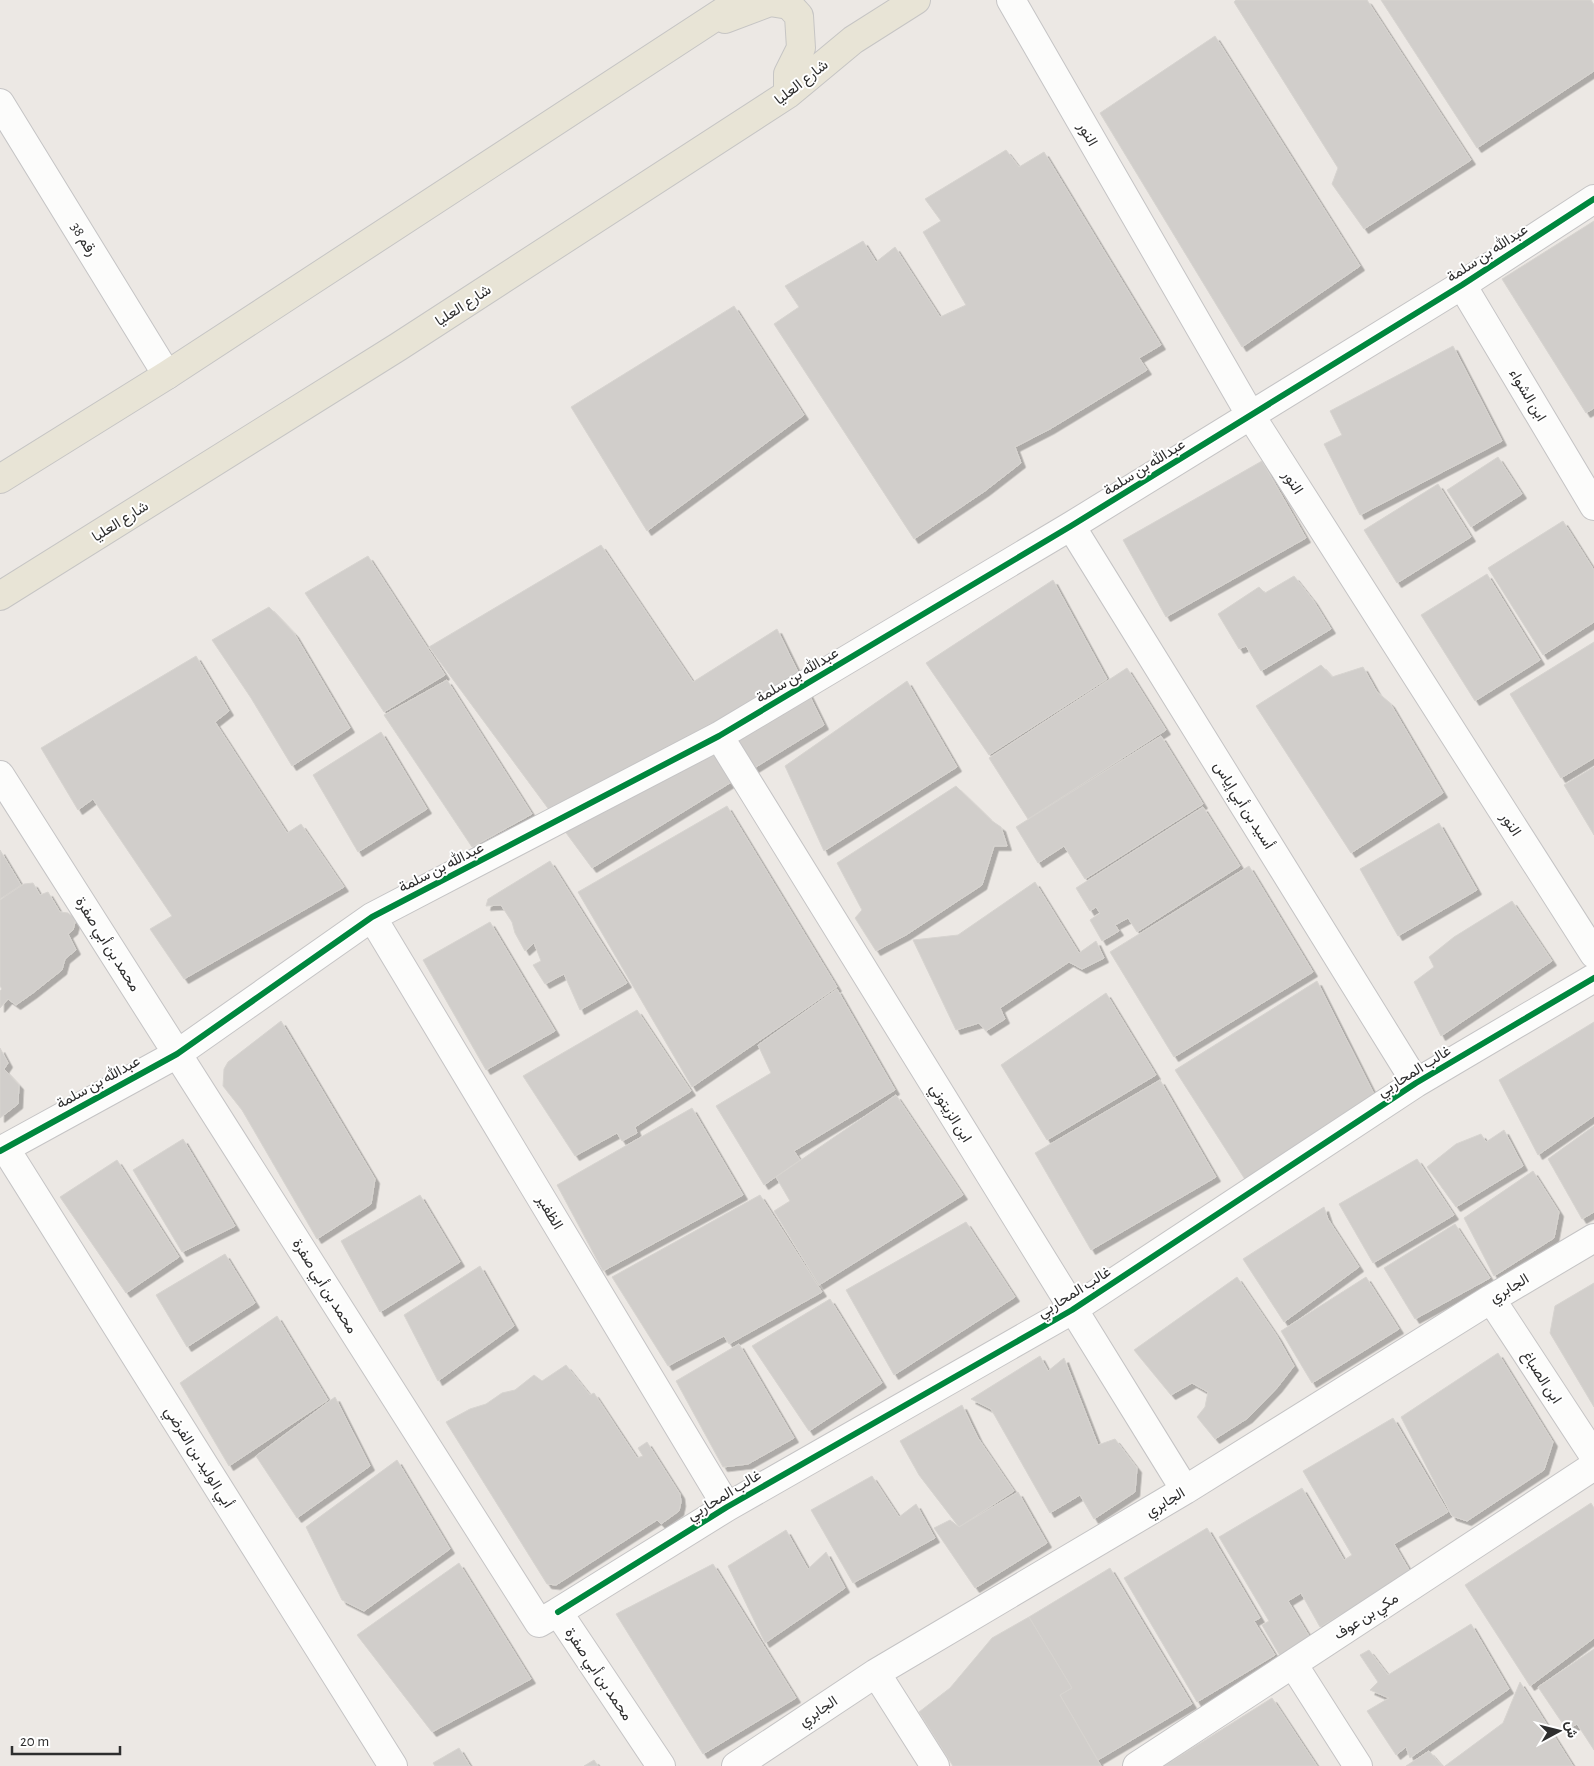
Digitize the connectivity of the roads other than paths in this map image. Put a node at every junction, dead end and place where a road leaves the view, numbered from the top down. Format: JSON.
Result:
{"nodes":[{"id":1,"x":741,"y":0,"type":"edge"},
{"id":2,"x":916,"y":0,"type":"edge"},
{"id":3,"x":1011,"y":0,"type":"edge"},
{"id":4,"x":693,"y":32,"type":"junction"},
{"id":5,"x":788,"y":94,"type":"junction"},
{"id":6,"x":0,"y":103,"type":"edge"},
{"id":7,"x":1594,"y":199,"type":"edge"},
{"id":8,"x":1462,"y":285,"type":"junction"},
{"id":9,"x":167,"y":375,"type":"junction"},
{"id":10,"x":1251,"y":416,"type":"junction"},
{"id":11,"x":0,"y":479,"type":"edge"},
{"id":12,"x":1594,"y":506,"type":"edge"},
{"id":13,"x":1071,"y":526,"type":"junction"},
{"id":14,"x":0,"y":596,"type":"edge"},
{"id":15,"x":719,"y":736,"type":"junction"},
{"id":16,"x":0,"y":775,"type":"edge"},
{"id":17,"x":372,"y":917,"type":"junction"},
{"id":18,"x":1594,"y":954,"type":"edge"},
{"id":19,"x":1594,"y":978,"type":"edge"},
{"id":20,"x":177,"y":1054,"type":"junction"},
{"id":21,"x":1416,"y":1083,"type":"junction"},
{"id":22,"x":2,"y":1149,"type":"edge"},
{"id":23,"x":1594,"y":1238,"type":"edge"},
{"id":24,"x":1491,"y":1299,"type":"junction"},
{"id":25,"x":1072,"y":1310,"type":"junction"},
{"id":26,"x":1594,"y":1456,"type":"edge"},
{"id":27,"x":1594,"y":1466,"type":"edge"},
{"id":28,"x":1185,"y":1490,"type":"junction"},
{"id":29,"x":727,"y":1507,"type":"junction"},
{"id":30,"x":558,"y":1612,"type":"junction"},
{"id":31,"x":1293,"y":1664,"type":"junction"},
{"id":32,"x":876,"y":1672,"type":"junction"},
{"id":33,"x":393,"y":1766,"type":"edge"},
{"id":34,"x":661,"y":1766,"type":"edge"},
{"id":35,"x":736,"y":1766,"type":"edge"},
{"id":36,"x":935,"y":1766,"type":"edge"},
{"id":37,"x":1137,"y":1766,"type":"edge"},
{"id":38,"x":1358,"y":1766,"type":"edge"}],
"edges":[{"from":1,"to":4,"type":"main road"},
{"from":2,"to":5,"type":"main road","name":"شارع العليا"},
{"from":3,"to":10,"type":"street","name":"النور"},
{"from":4,"to":5,"type":"main road"},
{"from":4,"to":9,"type":"main road"},
{"from":5,"to":14,"type":"main road","name":"شارع العليا"},
{"from":6,"to":9,"type":"street","name":"رقم 38"},
{"from":7,"to":8,"type":"street","name":"عبدالله بن سلمة"},
{"from":8,"to":10,"type":"street","name":"عبدالله بن سلمة"},
{"from":8,"to":12,"type":"street","name":"ابن الشواء"},
{"from":9,"to":11,"type":"main road"},
{"from":10,"to":13,"type":"street","name":"عبدالله بن سلمة"},
{"from":10,"to":18,"type":"street","name":"النور"},
{"from":13,"to":15,"type":"street","name":"عبدالله بن سلمة"},
{"from":13,"to":21,"type":"street","name":"أسيد بن أبي إياس"},
{"from":15,"to":17,"type":"street","name":"عبدالله بن سلمة"},
{"from":15,"to":25,"type":"street","name":"ابن الزيتوني"},
{"from":16,"to":20,"type":"street","name":"محمد بن أبي صفرة"},
{"from":17,"to":20,"type":"street","name":"عبدالله بن سلمة"},
{"from":17,"to":29,"type":"street","name":"الظفير"},
{"from":19,"to":21,"type":"street","name":"غالب المحاربي"},
{"from":20,"to":22,"type":"street","name":"عبدالله بن سلمة"},
{"from":20,"to":30,"type":"street","name":"محمد بن أبي صفرة"},
{"from":21,"to":25,"type":"street","name":"غالب المحاربي"},
{"from":22,"to":33,"type":"street","name":"أبي الوليد بن الفرضي"},
{"from":23,"to":24,"type":"street","name":"الجابري"},
{"from":24,"to":26,"type":"street","name":"ابن الصباغ"},
{"from":24,"to":28,"type":"street","name":"الجابري"},
{"from":25,"to":28,"type":"street","name":"ابن الزيتوني"},
{"from":25,"to":29,"type":"street","name":"غالب المحاربي"},
{"from":27,"to":31,"type":"street","name":"مكي بن عوف"},
{"from":28,"to":32,"type":"street","name":"الجابري"},
{"from":29,"to":30,"type":"street","name":"غالب المحاربي"},
{"from":30,"to":34,"type":"street","name":"محمد بن أبي صفرة"},
{"from":31,"to":37,"type":"street","name":"مكي بن عوف"},
{"from":31,"to":38,"type":"street"},
{"from":32,"to":35,"type":"street","name":"الجابري"},
{"from":32,"to":36,"type":"street"}]}
